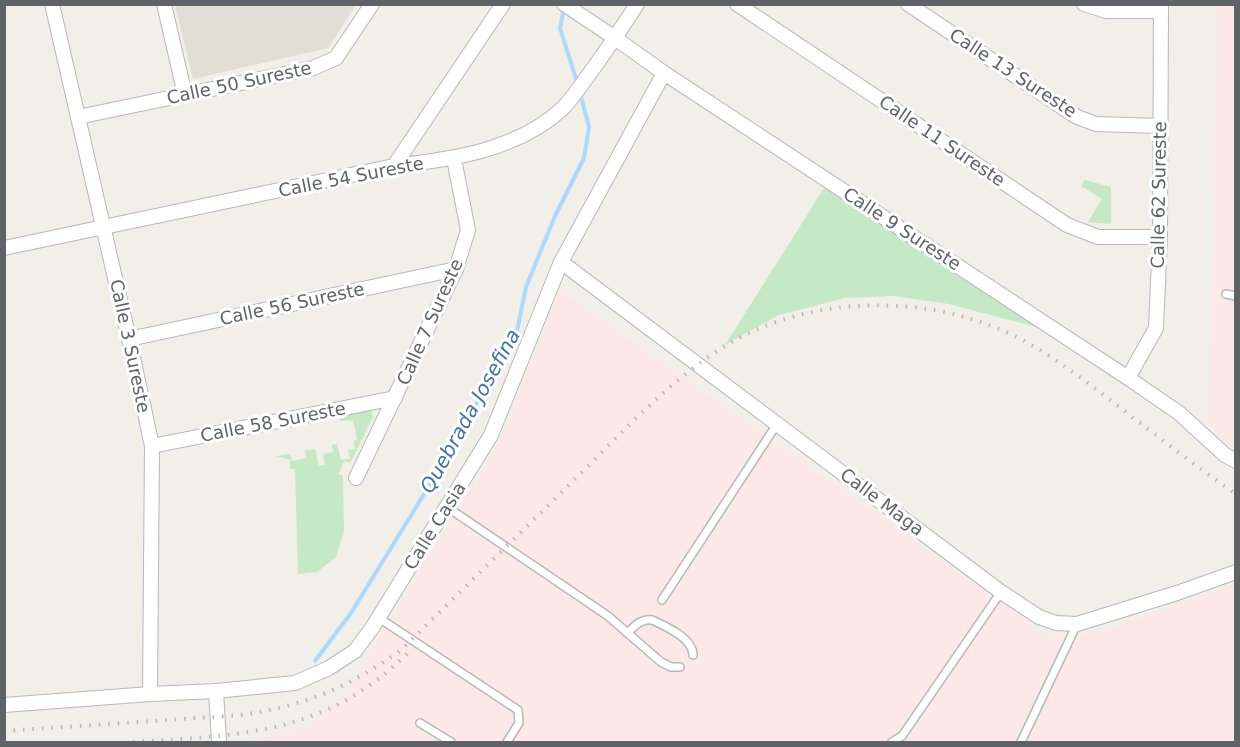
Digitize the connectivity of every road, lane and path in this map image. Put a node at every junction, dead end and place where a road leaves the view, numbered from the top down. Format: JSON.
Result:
{"nodes":[{"id":1,"x":52,"y":4,"type":"edge"},
{"id":2,"x":164,"y":4,"type":"edge"},
{"id":3,"x":372,"y":4,"type":"edge"},
{"id":4,"x":503,"y":4,"type":"edge"},
{"id":5,"x":637,"y":4,"type":"edge"},
{"id":6,"x":737,"y":4,"type":"edge"},
{"id":7,"x":908,"y":4,"type":"edge"},
{"id":8,"x":1084,"y":4,"type":"edge"},
{"id":9,"x":568,"y":7,"type":"edge"},
{"id":10,"x":1161,"y":8,"type":"edge"},
{"id":11,"x":615,"y":38,"type":"junction"},
{"id":12,"x":664,"y":73,"type":"junction"},
{"id":13,"x":185,"y":94,"type":"junction"},
{"id":14,"x":78,"y":117,"type":"junction"},
{"id":15,"x":1160,"y":126,"type":"junction"},
{"id":16,"x":453,"y":159,"type":"junction"},
{"id":17,"x":394,"y":166,"type":"junction"},
{"id":18,"x":104,"y":228,"type":"junction"},
{"id":19,"x":1160,"y":237,"type":"junction"},
{"id":20,"x":4,"y":248,"type":"edge"},
{"id":21,"x":561,"y":262,"type":"junction"},
{"id":22,"x":456,"y":269,"type":"junction"},
{"id":23,"x":1226,"y":294,"type":"dead end"},
{"id":24,"x":1236,"y":296,"type":"edge"},
{"id":25,"x":129,"y":339,"type":"junction"},
{"id":26,"x":1128,"y":378,"type":"junction"},
{"id":27,"x":395,"y":398,"type":"junction"},
{"id":28,"x":777,"y":424,"type":"junction"},
{"id":29,"x":152,"y":446,"type":"junction"},
{"id":30,"x":1236,"y":461,"type":"edge"},
{"id":31,"x":356,"y":478,"type":"dead end"},
{"id":32,"x":447,"y":507,"type":"junction"},
{"id":33,"x":1236,"y":572,"type":"edge"},
{"id":34,"x":1001,"y":592,"type":"junction"},
{"id":35,"x":662,"y":600,"type":"dead end"},
{"id":36,"x":379,"y":618,"type":"junction"},
{"id":37,"x":1077,"y":624,"type":"junction"},
{"id":38,"x":627,"y":633,"type":"junction"},
{"id":39,"x":693,"y":655,"type":"dead end"},
{"id":40,"x":680,"y":667,"type":"dead end"},
{"id":41,"x":216,"y":691,"type":"junction"},
{"id":42,"x":150,"y":694,"type":"junction"},
{"id":43,"x":4,"y":705,"type":"edge"},
{"id":44,"x":420,"y":723,"type":"dead end"},
{"id":45,"x":219,"y":742,"type":"edge"},
{"id":46,"x":451,"y":742,"type":"edge"},
{"id":47,"x":507,"y":742,"type":"edge"},
{"id":48,"x":892,"y":742,"type":"edge"},
{"id":49,"x":1021,"y":742,"type":"edge"}],
"edges":[{"from":1,"to":14,"type":"street","name":"Calle 3 Sureste"},
{"from":2,"to":13,"type":"street"},
{"from":3,"to":13,"type":"street","name":"Calle 50 Sureste"},
{"from":4,"to":17,"type":"street"},
{"from":5,"to":11,"type":"street","name":"Calle 54 Sureste"},
{"from":6,"to":19,"type":"street","name":"Calle 11 Sureste"},
{"from":7,"to":15,"type":"street","name":"Calle 13 Sureste"},
{"from":8,"to":10,"type":"street"},
{"from":9,"to":11,"type":"street","name":"Calle 9 Sureste"},
{"from":10,"to":15,"type":"street","name":"Calle 62 Sureste"},
{"from":11,"to":12,"type":"street","name":"Calle 9 Sureste"},
{"from":11,"to":16,"type":"street","name":"Calle 54 Sureste"},
{"from":12,"to":21,"type":"street","name":"Calle Casia"},
{"from":12,"to":26,"type":"street","name":"Calle 9 Sureste"},
{"from":13,"to":14,"type":"street","name":"Calle 50 Sureste"},
{"from":14,"to":18,"type":"street","name":"Calle 3 Sureste"},
{"from":15,"to":19,"type":"street","name":"Calle 62 Sureste"},
{"from":16,"to":17,"type":"street","name":"Calle 54 Sureste"},
{"from":16,"to":22,"type":"street","name":"Calle 7 Sureste"},
{"from":17,"to":18,"type":"street","name":"Calle 54 Sureste"},
{"from":18,"to":20,"type":"street","name":"Calle 54 Sureste"},
{"from":18,"to":25,"type":"street","name":"Calle 3 Sureste"},
{"from":19,"to":26,"type":"street","name":"Calle 62 Sureste"},
{"from":21,"to":28,"type":"street","name":"Calle Maga"},
{"from":21,"to":32,"type":"street","name":"Calle Casia"},
{"from":22,"to":25,"type":"street","name":"Calle 56 Sureste"},
{"from":22,"to":27,"type":"street","name":"Calle 7 Sureste"},
{"from":23,"to":24,"type":"lane"},
{"from":25,"to":29,"type":"street","name":"Calle 3 Sureste"},
{"from":26,"to":30,"type":"street","name":"Calle 9 Sureste"},
{"from":27,"to":29,"type":"street","name":"Calle 58 Sureste"},
{"from":27,"to":31,"type":"street","name":"Calle 7 Sureste"},
{"from":28,"to":34,"type":"street","name":"Calle Maga"},
{"from":28,"to":35,"type":"lane"},
{"from":29,"to":42,"type":"street","name":"Calle 3 Sureste"},
{"from":32,"to":36,"type":"street","name":"Calle Casia"},
{"from":32,"to":38,"type":"lane"},
{"from":33,"to":37,"type":"street","name":"Calle Maga"},
{"from":34,"to":37,"type":"street","name":"Calle Maga"},
{"from":34,"to":48,"type":"lane"},
{"from":36,"to":41,"type":"street","name":"Calle Casia"},
{"from":36,"to":47,"type":"lane"},
{"from":37,"to":49,"type":"lane"},
{"from":38,"to":39,"type":"lane"},
{"from":38,"to":40,"type":"lane"},
{"from":41,"to":42,"type":"street","name":"Calle Casia"},
{"from":41,"to":45,"type":"street"},
{"from":42,"to":43,"type":"street","name":"Calle Casia"},
{"from":44,"to":46,"type":"lane"}]}
